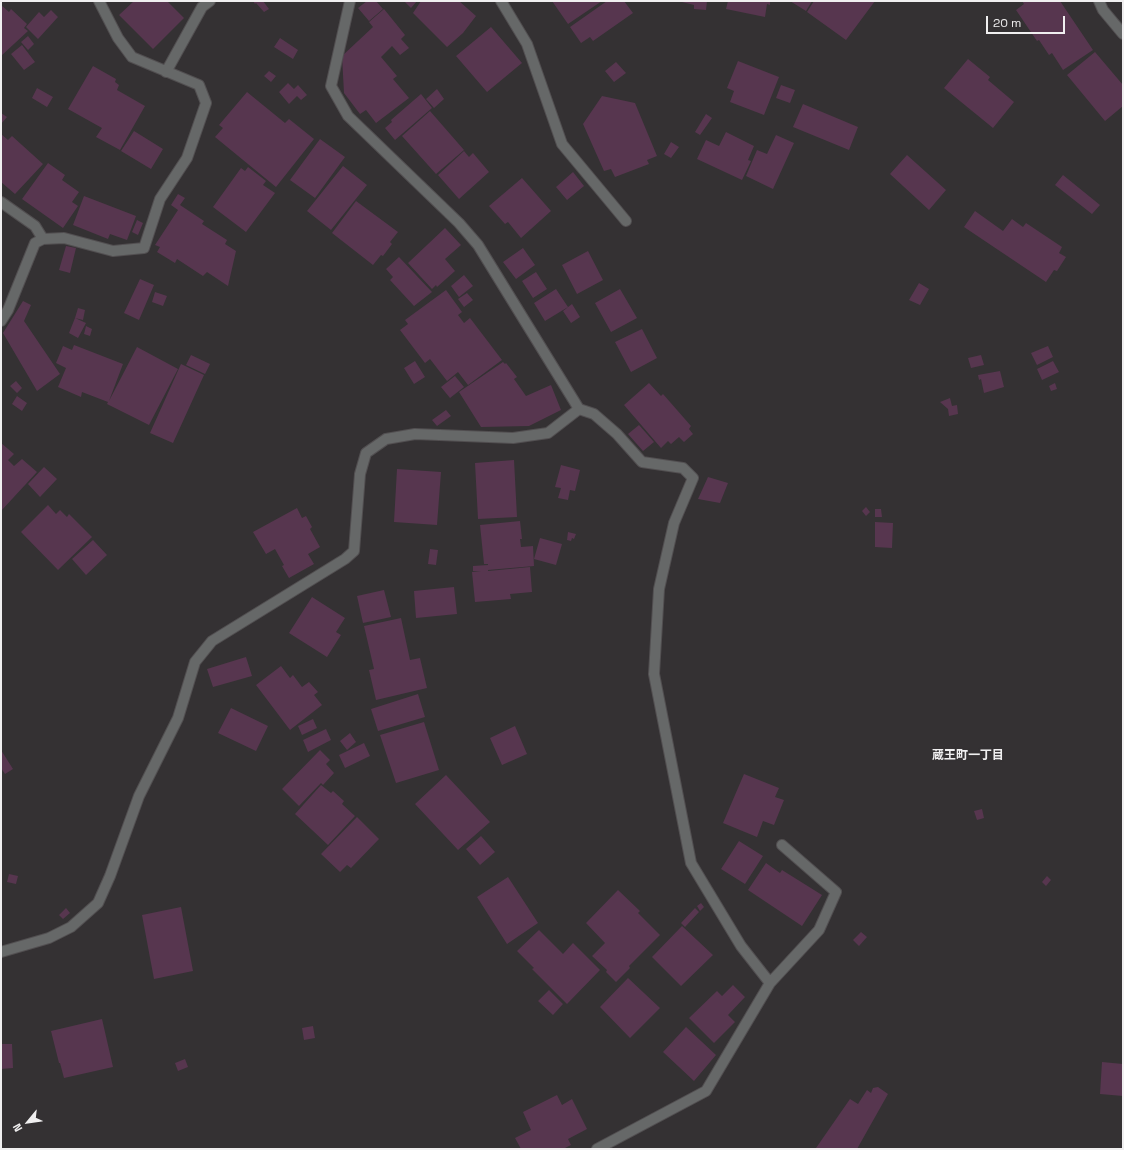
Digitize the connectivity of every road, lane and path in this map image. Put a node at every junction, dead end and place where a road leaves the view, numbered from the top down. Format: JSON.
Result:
{"nodes":[{"id":1,"x":98,"y":1,"type":"edge"},
{"id":2,"x":210,"y":1,"type":"edge"},
{"id":3,"x":350,"y":1,"type":"edge"},
{"id":4,"x":501,"y":1,"type":"edge"},
{"id":5,"x":1099,"y":1,"type":"edge"},
{"id":6,"x":1123,"y":34,"type":"edge"},
{"id":7,"x":166,"y":72,"type":"junction"},
{"id":8,"x":1,"y":202,"type":"edge"},
{"id":9,"x":626,"y":221,"type":"dead end"},
{"id":10,"x":43,"y":239,"type":"junction"},
{"id":11,"x":1,"y":321,"type":"edge"},
{"id":12,"x":579,"y":408,"type":"junction"},
{"id":13,"x":782,"y":845,"type":"dead end"},
{"id":14,"x":1,"y":952,"type":"edge"},
{"id":15,"x":770,"y":983,"type":"junction"},
{"id":16,"x":597,"y":1149,"type":"edge"}],
"edges":[{"from":1,"to":7,"type":"street"},
{"from":2,"to":7,"type":"street"},
{"from":3,"to":12,"type":"street"},
{"from":4,"to":9,"type":"street"},
{"from":5,"to":6,"type":"street"},
{"from":7,"to":10,"type":"street"},
{"from":8,"to":10,"type":"street"},
{"from":10,"to":11,"type":"street"},
{"from":12,"to":14,"type":"street"},
{"from":12,"to":15,"type":"street"},
{"from":13,"to":15,"type":"street"},
{"from":15,"to":16,"type":"street"}]}
